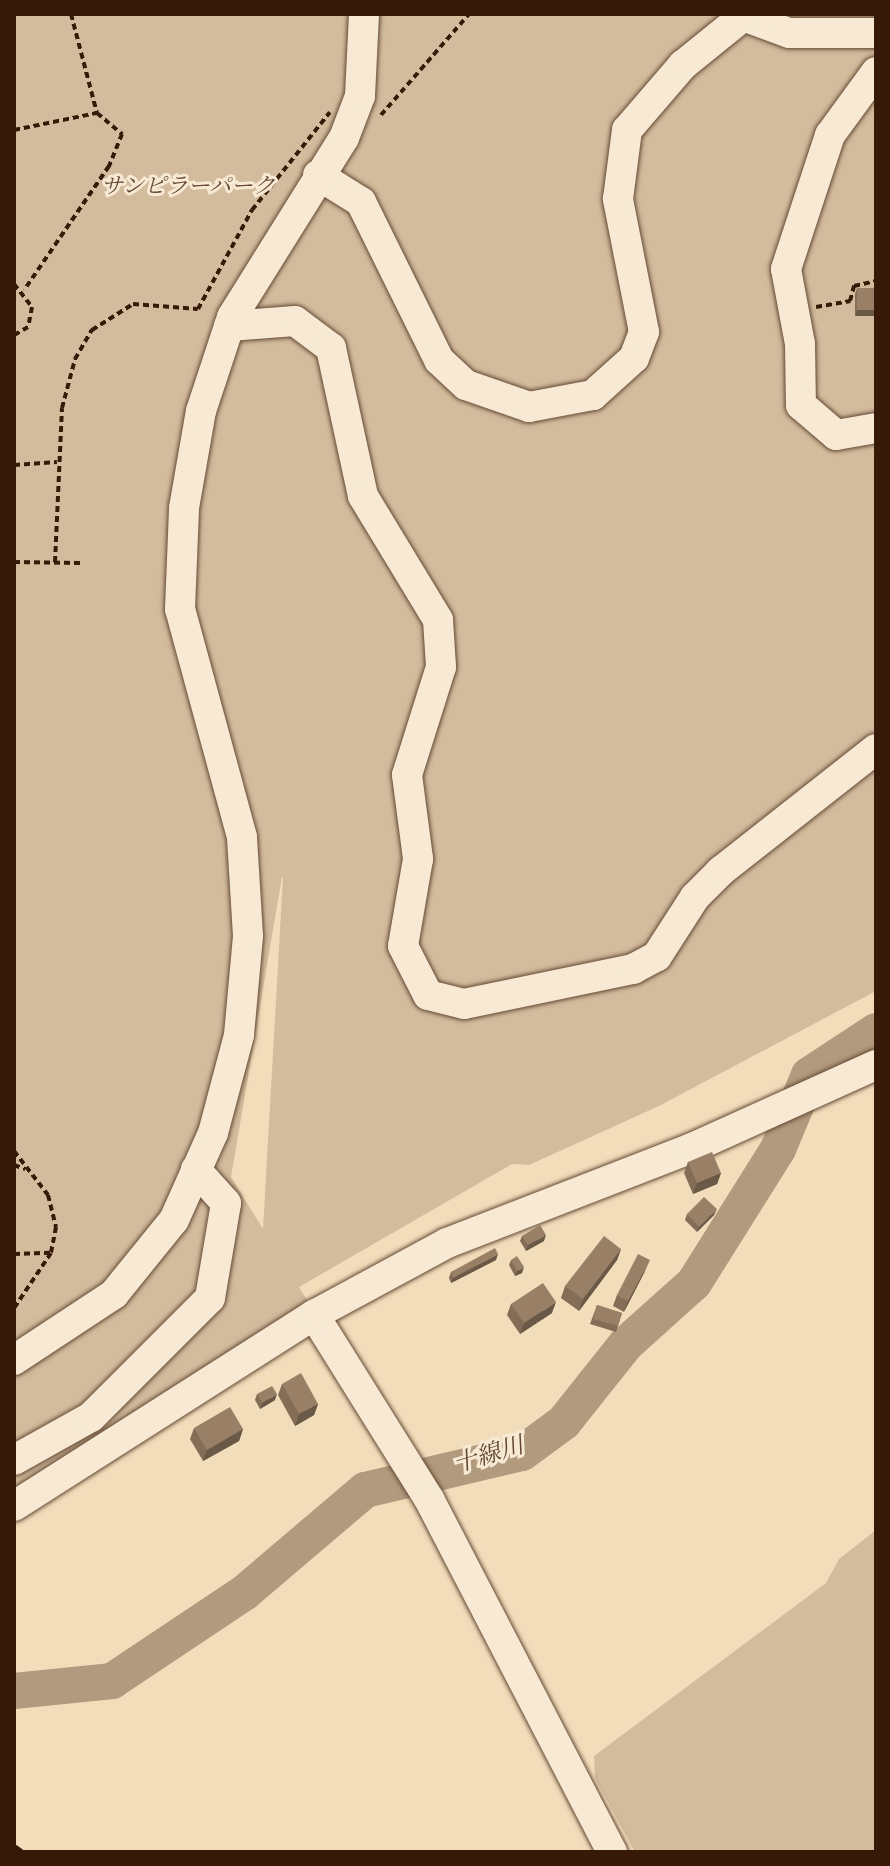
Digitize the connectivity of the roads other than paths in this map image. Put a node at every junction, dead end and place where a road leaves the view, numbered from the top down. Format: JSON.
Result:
{"nodes":[{"id":1,"x":364,"y":14,"type":"edge"},
{"id":2,"x":745,"y":15,"type":"edge"},
{"id":3,"x":876,"y":33,"type":"edge"},
{"id":4,"x":876,"y":72,"type":"edge"},
{"id":5,"x":318,"y":175,"type":"junction"},
{"id":6,"x":229,"y":326,"type":"junction"},
{"id":7,"x":876,"y":428,"type":"edge"},
{"id":8,"x":876,"y":749,"type":"edge"},
{"id":9,"x":876,"y":1065,"type":"edge"},
{"id":10,"x":196,"y":1170,"type":"junction"},
{"id":11,"x":314,"y":1315,"type":"junction"},
{"id":12,"x":14,"y":1360,"type":"edge"},
{"id":13,"x":14,"y":1460,"type":"edge"},
{"id":14,"x":14,"y":1506,"type":"edge"},
{"id":15,"x":612,"y":1852,"type":"edge"}],
"edges":[{"from":1,"to":5,"type":"street"},
{"from":2,"to":3,"type":"street"},
{"from":2,"to":5,"type":"street"},
{"from":4,"to":7,"type":"street"},
{"from":5,"to":6,"type":"street"},
{"from":6,"to":8,"type":"street"},
{"from":6,"to":10,"type":"street"},
{"from":9,"to":11,"type":"street"},
{"from":10,"to":12,"type":"street"},
{"from":10,"to":13,"type":"street"},
{"from":11,"to":14,"type":"street"},
{"from":11,"to":15,"type":"street"}]}
